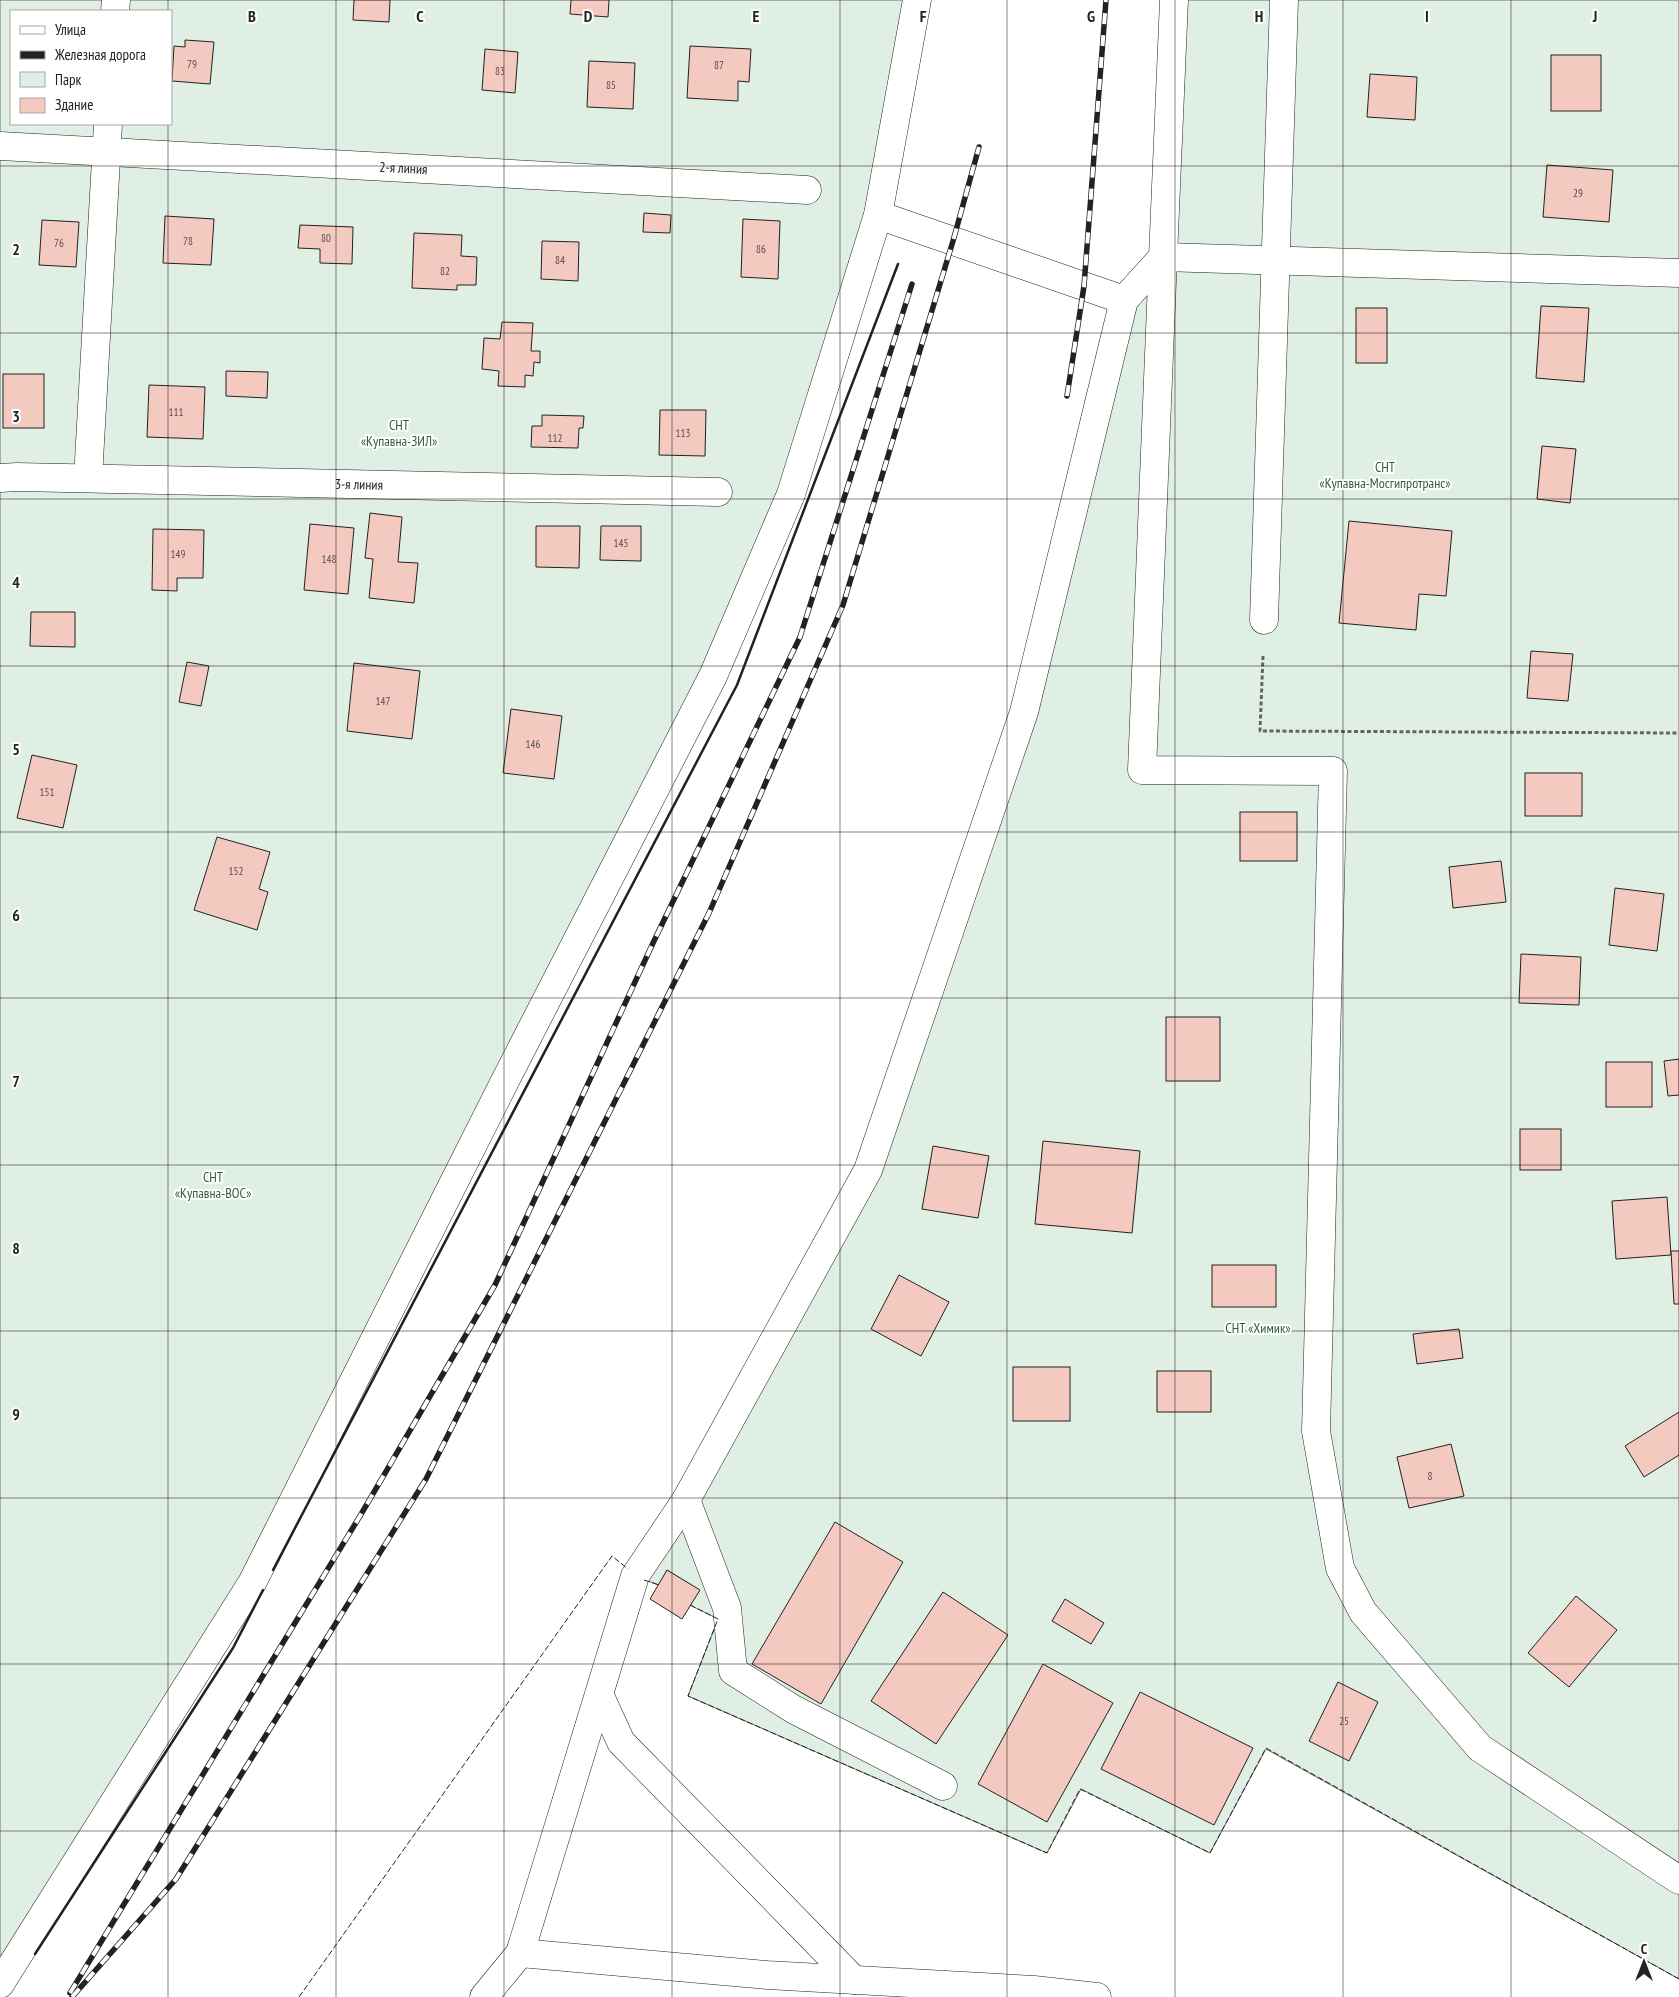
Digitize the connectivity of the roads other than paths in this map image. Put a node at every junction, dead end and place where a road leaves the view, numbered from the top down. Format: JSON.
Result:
{"nodes":[{"id":1,"x":917,"y":0,"type":"edge"},
{"id":2,"x":1174,"y":0,"type":"edge"},
{"id":3,"x":1284,"y":0,"type":"edge"},
{"id":4,"x":108,"y":125,"type":"edge"},
{"id":5,"x":0,"y":146,"type":"edge"},
{"id":6,"x":107,"y":152,"type":"junction"},
{"id":7,"x":806,"y":190,"type":"dead end"},
{"id":8,"x":878,"y":215,"type":"junction"},
{"id":9,"x":1163,"y":257,"type":"junction"},
{"id":10,"x":1276,"y":260,"type":"junction"},
{"id":11,"x":1679,"y":273,"type":"edge"},
{"id":12,"x":1124,"y":300,"type":"junction"},
{"id":13,"x":0,"y":478,"type":"edge"},
{"id":14,"x":88,"y":478,"type":"junction"},
{"id":15,"x":718,"y":492,"type":"dead end"},
{"id":16,"x":1264,"y":620,"type":"road end"},
{"id":17,"x":686,"y":1500,"type":"junction"},
{"id":18,"x":600,"y":1696,"type":"junction"},
{"id":19,"x":944,"y":1786,"type":"dead end"},
{"id":20,"x":1679,"y":1880,"type":"edge"},
{"id":21,"x":520,"y":1953,"type":"junction"},
{"id":22,"x":854,"y":1980,"type":"junction"},
{"id":23,"x":0,"y":1984,"type":"edge"},
{"id":24,"x":484,"y":1997,"type":"edge"},
{"id":25,"x":1097,"y":1997,"type":"edge"}],
"edges":[{"from":1,"to":8,"type":"street"},
{"from":2,"to":9,"type":"street"},
{"from":3,"to":10,"type":"street"},
{"from":4,"to":6,"type":"street"},
{"from":5,"to":6,"type":"street","name":"2-я линия"},
{"from":6,"to":7,"type":"street","name":"2-я линия"},
{"from":6,"to":14,"type":"street"},
{"from":8,"to":12,"type":"street"},
{"from":8,"to":23,"type":"street"},
{"from":9,"to":10,"type":"street"},
{"from":9,"to":12,"type":"street"},
{"from":9,"to":20,"type":"street"},
{"from":10,"to":11,"type":"street"},
{"from":10,"to":16,"type":"street"},
{"from":12,"to":17,"type":"street"},
{"from":13,"to":14,"type":"street","name":"3-я линия"},
{"from":14,"to":15,"type":"street","name":"3-я линия"},
{"from":17,"to":18,"type":"street"},
{"from":17,"to":19,"type":"street"},
{"from":18,"to":21,"type":"street"},
{"from":18,"to":22,"type":"street"},
{"from":21,"to":22,"type":"street"},
{"from":21,"to":24,"type":"street"},
{"from":22,"to":25,"type":"street"}]}
